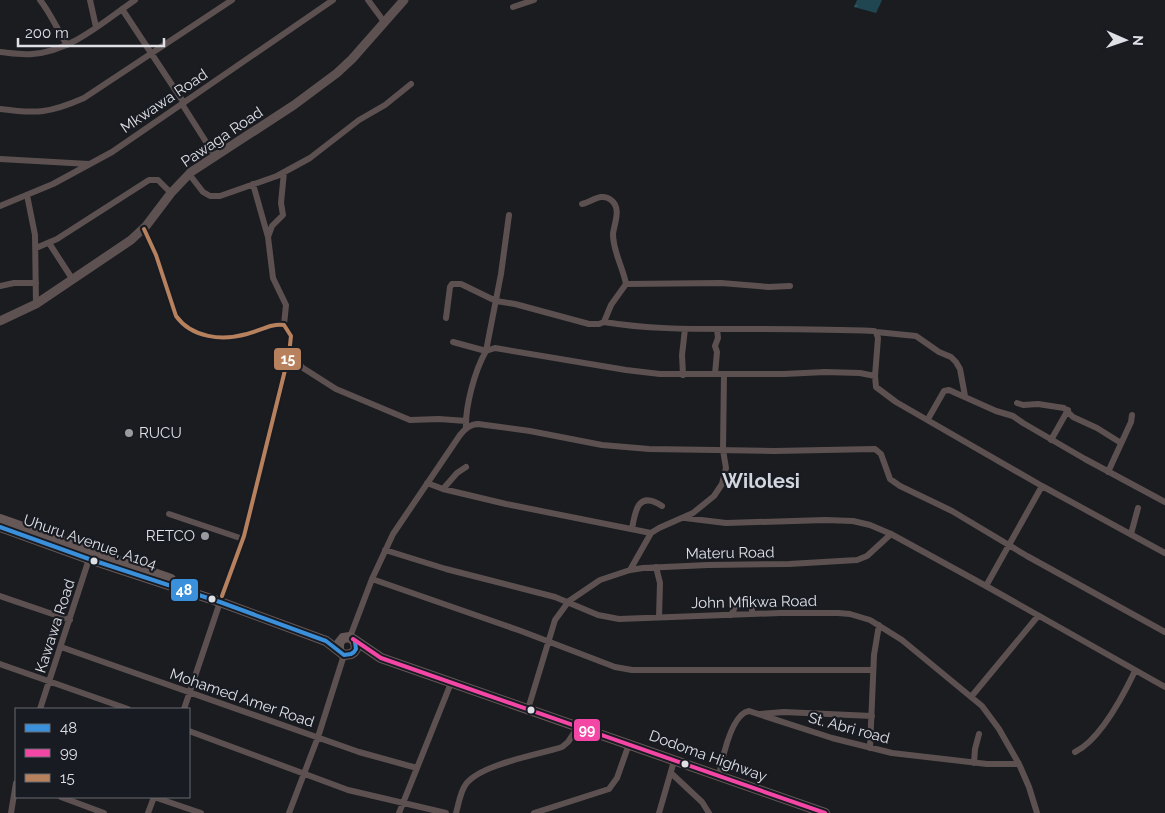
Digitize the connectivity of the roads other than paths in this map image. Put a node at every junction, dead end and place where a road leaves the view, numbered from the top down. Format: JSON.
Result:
{"nodes":[{"id":1,"x":40,"y":0,"type":"edge"},
{"id":2,"x":90,"y":0,"type":"edge"},
{"id":3,"x":135,"y":0,"type":"edge"},
{"id":4,"x":232,"y":0,"type":"edge"},
{"id":5,"x":333,"y":0,"type":"edge"},
{"id":6,"x":368,"y":0,"type":"edge"},
{"id":7,"x":404,"y":0,"type":"edge"},
{"id":8,"x":534,"y":0,"type":"edge"},
{"id":9,"x":513,"y":7,"type":"dead end"},
{"id":10,"x":122,"y":9,"type":"junction"},
{"id":11,"x":385,"y":23,"type":"junction"},
{"id":12,"x":96,"y":27,"type":"junction"},
{"id":13,"x":66,"y":45,"type":"junction"},
{"id":14,"x":153,"y":53,"type":"junction"},
{"id":15,"x":1,"y":55,"type":"edge"},
{"id":16,"x":411,"y":84,"type":"dead end"},
{"id":17,"x":183,"y":103,"type":"junction"},
{"id":18,"x":0,"y":109,"type":"edge"},
{"id":19,"x":215,"y":156,"type":"junction"},
{"id":20,"x":0,"y":160,"type":"edge"},
{"id":21,"x":91,"y":164,"type":"junction"},
{"id":22,"x":284,"y":172,"type":"junction"},
{"id":23,"x":189,"y":174,"type":"junction"},
{"id":24,"x":253,"y":184,"type":"junction"},
{"id":25,"x":171,"y":193,"type":"junction"},
{"id":26,"x":27,"y":195,"type":"junction"},
{"id":27,"x":582,"y":204,"type":"dead end"},
{"id":28,"x":0,"y":206,"type":"edge"},
{"id":29,"x":509,"y":215,"type":"dead end"},
{"id":30,"x":144,"y":229,"type":"junction"},
{"id":31,"x":268,"y":236,"type":"junction"},
{"id":32,"x":49,"y":243,"type":"junction"},
{"id":33,"x":36,"y":248,"type":"junction"},
{"id":34,"x":73,"y":280,"type":"junction"},
{"id":35,"x":36,"y":283,"type":"junction"},
{"id":36,"x":626,"y":284,"type":"junction"},
{"id":37,"x":0,"y":286,"type":"edge"},
{"id":38,"x":790,"y":286,"type":"dead end"},
{"id":39,"x":496,"y":301,"type":"junction"},
{"id":40,"x":36,"y":304,"type":"junction"},
{"id":41,"x":446,"y":318,"type":"dead end"},
{"id":42,"x":0,"y":321,"type":"edge"},
{"id":43,"x":604,"y":322,"type":"junction"},
{"id":44,"x":284,"y":325,"type":"junction"},
{"id":45,"x":717,"y":329,"type":"junction"},
{"id":46,"x":685,"y":330,"type":"junction"},
{"id":47,"x":876,"y":332,"type":"junction"},
{"id":48,"x":453,"y":342,"type":"dead end"},
{"id":49,"x":486,"y":351,"type":"junction"},
{"id":50,"x":289,"y":354,"type":"junction"},
{"id":51,"x":715,"y":374,"type":"junction"},
{"id":52,"x":724,"y":374,"type":"junction"},
{"id":53,"x":683,"y":375,"type":"junction"},
{"id":54,"x":875,"y":376,"type":"junction"},
{"id":55,"x":965,"y":396,"type":"junction"},
{"id":56,"x":1017,"y":403,"type":"dead end"},
{"id":57,"x":1068,"y":410,"type":"junction"},
{"id":58,"x":1132,"y":415,"type":"dead end"},
{"id":59,"x":928,"y":419,"type":"junction"},
{"id":60,"x":466,"y":421,"type":"junction"},
{"id":61,"x":466,"y":429,"type":"junction"},
{"id":62,"x":1051,"y":440,"type":"junction"},
{"id":63,"x":1121,"y":443,"type":"junction"},
{"id":64,"x":723,"y":450,"type":"junction"},
{"id":65,"x":466,"y":467,"type":"dead end"},
{"id":66,"x":1108,"y":472,"type":"junction"},
{"id":67,"x":427,"y":483,"type":"junction"},
{"id":68,"x":1042,"y":486,"type":"junction"},
{"id":69,"x":443,"y":489,"type":"junction"},
{"id":70,"x":1165,"y":502,"type":"edge"},
{"id":71,"x":662,"y":506,"type":"dead end"},
{"id":72,"x":1138,"y":508,"type":"dead end"},
{"id":73,"x":169,"y":514,"type":"dead end"},
{"id":74,"x":685,"y":518,"type":"junction"},
{"id":75,"x":0,"y":519,"type":"edge"},
{"id":76,"x":0,"y":527,"type":"edge"},
{"id":77,"x":632,"y":529,"type":"junction"},
{"id":78,"x":651,"y":533,"type":"junction"},
{"id":79,"x":891,"y":534,"type":"junction"},
{"id":80,"x":1131,"y":534,"type":"junction"},
{"id":81,"x":243,"y":539,"type":"junction"},
{"id":82,"x":1010,"y":544,"type":"junction"},
{"id":83,"x":385,"y":550,"type":"junction"},
{"id":84,"x":1165,"y":553,"type":"edge"},
{"id":85,"x":91,"y":555,"type":"junction"},
{"id":86,"x":656,"y":567,"type":"junction"},
{"id":87,"x":630,"y":570,"type":"junction"},
{"id":88,"x":372,"y":579,"type":"junction"},
{"id":89,"x":986,"y":586,"type":"junction"},
{"id":90,"x":0,"y":596,"type":"edge"},
{"id":91,"x":221,"y":599,"type":"junction"},
{"id":92,"x":568,"y":602,"type":"junction"},
{"id":93,"x":752,"y":614,"type":"junction"},
{"id":94,"x":731,"y":615,"type":"junction"},
{"id":95,"x":1038,"y":616,"type":"junction"},
{"id":96,"x":659,"y":617,"type":"junction"},
{"id":97,"x":70,"y":620,"type":"junction"},
{"id":98,"x":879,"y":625,"type":"junction"},
{"id":99,"x":1165,"y":632,"type":"edge"},
{"id":100,"x":349,"y":638,"type":"junction"},
{"id":101,"x":548,"y":642,"type":"junction"},
{"id":102,"x":61,"y":647,"type":"junction"},
{"id":103,"x":344,"y":653,"type":"junction"},
{"id":104,"x":381,"y":658,"type":"junction"},
{"id":105,"x":0,"y":664,"type":"edge"},
{"id":106,"x":873,"y":670,"type":"junction"},
{"id":107,"x":1135,"y":671,"type":"junction"},
{"id":108,"x":49,"y":682,"type":"junction"},
{"id":109,"x":451,"y":683,"type":"junction"},
{"id":110,"x":1165,"y":688,"type":"edge"},
{"id":111,"x":190,"y":693,"type":"junction"},
{"id":112,"x":971,"y":697,"type":"junction"},
{"id":113,"x":40,"y":708,"type":"edge"},
{"id":114,"x":125,"y":708,"type":"edge"},
{"id":115,"x":184,"y":708,"type":"edge"},
{"id":116,"x":528,"y":709,"type":"junction"},
{"id":117,"x":759,"y":714,"type":"junction"},
{"id":118,"x":872,"y":716,"type":"junction"},
{"id":119,"x":578,"y":727,"type":"junction"},
{"id":120,"x":190,"y":731,"type":"edge"},
{"id":121,"x":979,"y":734,"type":"dead end"},
{"id":122,"x":318,"y":737,"type":"junction"},
{"id":123,"x":629,"y":744,"type":"junction"},
{"id":124,"x":870,"y":748,"type":"junction"},
{"id":125,"x":1075,"y":752,"type":"dead end"},
{"id":126,"x":674,"y":761,"type":"junction"},
{"id":127,"x":974,"y":763,"type":"junction"},
{"id":128,"x":1019,"y":764,"type":"junction"},
{"id":129,"x":417,"y":768,"type":"junction"},
{"id":130,"x":671,"y":773,"type":"junction"},
{"id":131,"x":304,"y":774,"type":"junction"},
{"id":132,"x":719,"y":776,"type":"junction"},
{"id":133,"x":15,"y":789,"type":"edge"},
{"id":134,"x":63,"y":798,"type":"edge"},
{"id":135,"x":154,"y":798,"type":"edge"},
{"id":136,"x":157,"y":798,"type":"edge"},
{"id":137,"x":403,"y":803,"type":"junction"},
{"id":138,"x":11,"y":813,"type":"edge"},
{"id":139,"x":104,"y":813,"type":"edge"},
{"id":140,"x":148,"y":813,"type":"edge"},
{"id":141,"x":201,"y":813,"type":"edge"},
{"id":142,"x":289,"y":813,"type":"edge"},
{"id":143,"x":399,"y":813,"type":"edge"},
{"id":144,"x":446,"y":813,"type":"edge"},
{"id":145,"x":456,"y":813,"type":"edge"},
{"id":146,"x":534,"y":813,"type":"edge"},
{"id":147,"x":659,"y":813,"type":"edge"},
{"id":148,"x":709,"y":813,"type":"edge"},
{"id":149,"x":825,"y":813,"type":"edge"},
{"id":150,"x":1037,"y":813,"type":"edge"}],
"edges":[{"from":1,"to":13,"type":"street"},
{"from":2,"to":12,"type":"street"},
{"from":3,"to":10,"type":"street"},
{"from":4,"to":14,"type":"street"},
{"from":5,"to":17,"type":"street","name":"Mkwawa Road"},
{"from":6,"to":11,"type":"street"},
{"from":7,"to":11,"type":"main road","name":"Pawaga Road"},
{"from":8,"to":9,"type":"street"},
{"from":10,"to":12,"type":"street"},
{"from":10,"to":14,"type":"street"},
{"from":11,"to":19,"type":"main road","name":"Pawaga Road"},
{"from":12,"to":13,"type":"street"},
{"from":13,"to":15,"type":"street"},
{"from":14,"to":17,"type":"street"},
{"from":14,"to":18,"type":"street"},
{"from":16,"to":22,"type":"street"},
{"from":17,"to":19,"type":"street"},
{"from":17,"to":21,"type":"street","name":"Mkwawa Road"},
{"from":19,"to":23,"type":"main road","name":"Pawaga Road"},
{"from":20,"to":21,"type":"street"},
{"from":21,"to":26,"type":"street","name":"Mkwawa Road"},
{"from":22,"to":24,"type":"street"},
{"from":22,"to":31,"type":"street"},
{"from":23,"to":24,"type":"street"},
{"from":23,"to":25,"type":"main road","name":"Pawaga Road"},
{"from":24,"to":31,"type":"street"},
{"from":25,"to":30,"type":"main road","name":"Pawaga Road"},
{"from":25,"to":32,"type":"street"},
{"from":26,"to":28,"type":"street","name":"Mkwawa Road"},
{"from":26,"to":33,"type":"street"},
{"from":27,"to":36,"type":"street"},
{"from":29,"to":39,"type":"street"},
{"from":30,"to":34,"type":"main road","name":"Pawaga Road"},
{"from":30,"to":44,"type":"street"},
{"from":31,"to":44,"type":"street"},
{"from":32,"to":33,"type":"street"},
{"from":32,"to":34,"type":"street"},
{"from":33,"to":35,"type":"street"},
{"from":34,"to":40,"type":"main road","name":"Pawaga Road"},
{"from":35,"to":37,"type":"street"},
{"from":35,"to":40,"type":"street"},
{"from":36,"to":38,"type":"street"},
{"from":36,"to":43,"type":"street"},
{"from":39,"to":41,"type":"street"},
{"from":39,"to":43,"type":"street"},
{"from":39,"to":49,"type":"street"},
{"from":40,"to":42,"type":"main road","name":"Pawaga Road"},
{"from":43,"to":46,"type":"street"},
{"from":44,"to":50,"type":"street"},
{"from":45,"to":46,"type":"street"},
{"from":45,"to":47,"type":"street"},
{"from":45,"to":51,"type":"street"},
{"from":46,"to":53,"type":"street"},
{"from":47,"to":54,"type":"street"},
{"from":47,"to":55,"type":"street"},
{"from":48,"to":49,"type":"street"},
{"from":49,"to":53,"type":"street"},
{"from":49,"to":60,"type":"street"},
{"from":50,"to":60,"type":"street"},
{"from":50,"to":81,"type":"street"},
{"from":51,"to":52,"type":"street"},
{"from":51,"to":53,"type":"street"},
{"from":52,"to":54,"type":"street"},
{"from":52,"to":64,"type":"street"},
{"from":54,"to":59,"type":"street"},
{"from":55,"to":59,"type":"street"},
{"from":55,"to":62,"type":"street"},
{"from":56,"to":57,"type":"street"},
{"from":57,"to":62,"type":"street"},
{"from":57,"to":63,"type":"street"},
{"from":58,"to":63,"type":"street"},
{"from":59,"to":68,"type":"street"},
{"from":60,"to":61,"type":"street"},
{"from":61,"to":64,"type":"street"},
{"from":61,"to":67,"type":"street"},
{"from":62,"to":66,"type":"street"},
{"from":63,"to":66,"type":"street"},
{"from":64,"to":74,"type":"street"},
{"from":64,"to":82,"type":"street"},
{"from":65,"to":69,"type":"street"},
{"from":66,"to":70,"type":"street"},
{"from":67,"to":69,"type":"street"},
{"from":67,"to":83,"type":"street"},
{"from":68,"to":80,"type":"street"},
{"from":68,"to":82,"type":"street"},
{"from":69,"to":77,"type":"street"},
{"from":71,"to":77,"type":"street"},
{"from":72,"to":80,"type":"street"},
{"from":73,"to":81,"type":"street"},
{"from":74,"to":78,"type":"street"},
{"from":74,"to":79,"type":"street"},
{"from":75,"to":85,"type":"highway","name":"Uhuru Avenue, A104"},
{"from":76,"to":85,"type":"highway","name":"Uhuru Avenue, A104"},
{"from":77,"to":78,"type":"street"},
{"from":78,"to":87,"type":"street"},
{"from":79,"to":86,"type":"street","name":"Materu Road"},
{"from":79,"to":89,"type":"street"},
{"from":80,"to":84,"type":"street"},
{"from":81,"to":91,"type":"street"},
{"from":82,"to":89,"type":"street"},
{"from":82,"to":99,"type":"street"},
{"from":83,"to":88,"type":"street"},
{"from":83,"to":92,"type":"street","name":"John Mfikwa Road"},
{"from":85,"to":91,"type":"highway","name":"Uhuru Avenue, A104"},
{"from":85,"to":97,"type":"street","name":"Kawawa Road"},
{"from":86,"to":87,"type":"street","name":"Materu Road"},
{"from":86,"to":96,"type":"street"},
{"from":87,"to":92,"type":"street","name":"Materu Road"},
{"from":88,"to":100,"type":"street"},
{"from":88,"to":101,"type":"street"},
{"from":89,"to":95,"type":"street"},
{"from":90,"to":97,"type":"street"},
{"from":91,"to":100,"type":"highway","name":"Uhuru Avenue, A104"},
{"from":91,"to":103,"type":"highway","name":"Uhuru Avenue, A104"},
{"from":91,"to":111,"type":"street"},
{"from":92,"to":96,"type":"street","name":"John Mfikwa Road"},
{"from":92,"to":101,"type":"street"},
{"from":93,"to":94,"type":"street","name":"John Mfikwa Road"},
{"from":93,"to":94,"type":"street"},
{"from":93,"to":98,"type":"street","name":"John Mfikwa Road"},
{"from":94,"to":96,"type":"street","name":"John Mfikwa Road"},
{"from":95,"to":107,"type":"street"},
{"from":95,"to":112,"type":"street"},
{"from":97,"to":102,"type":"street","name":"Kawawa Road"},
{"from":98,"to":106,"type":"street"},
{"from":98,"to":112,"type":"street","name":"John Mfikwa Road"},
{"from":100,"to":103,"type":"highway"},
{"from":100,"to":103,"type":"highway"},
{"from":100,"to":104,"type":"highway"},
{"from":101,"to":106,"type":"street"},
{"from":101,"to":116,"type":"street"},
{"from":102,"to":108,"type":"street","name":"Kawawa Road"},
{"from":102,"to":111,"type":"street","name":"Mohamed Amer Road"},
{"from":103,"to":104,"type":"highway"},
{"from":103,"to":122,"type":"street"},
{"from":104,"to":109,"type":"highway","name":"Dodoma Highway"},
{"from":105,"to":108,"type":"street"},
{"from":106,"to":118,"type":"street"},
{"from":107,"to":110,"type":"street"},
{"from":107,"to":125,"type":"street"},
{"from":108,"to":113,"type":"street","name":"Kawawa Road"},
{"from":108,"to":114,"type":"street"},
{"from":109,"to":116,"type":"highway","name":"Dodoma Highway"},
{"from":109,"to":129,"type":"street"},
{"from":111,"to":115,"type":"street"},
{"from":111,"to":122,"type":"street","name":"Mohamed Amer Road"},
{"from":112,"to":128,"type":"street","name":"John Mfikwa Road"},
{"from":116,"to":119,"type":"highway","name":"Dodoma Highway"},
{"from":117,"to":118,"type":"street"},
{"from":117,"to":124,"type":"street","name":"St. Abri road"},
{"from":117,"to":132,"type":"street"},
{"from":118,"to":124,"type":"street"},
{"from":119,"to":123,"type":"highway","name":"Dodoma Highway"},
{"from":119,"to":145,"type":"street"},
{"from":120,"to":131,"type":"street"},
{"from":121,"to":127,"type":"street"},
{"from":122,"to":129,"type":"street","name":"Mohamed Amer Road"},
{"from":122,"to":131,"type":"street"},
{"from":123,"to":126,"type":"highway","name":"Dodoma Highway"},
{"from":123,"to":146,"type":"street"},
{"from":124,"to":127,"type":"street","name":"St. Abri road"},
{"from":126,"to":130,"type":"street"},
{"from":126,"to":132,"type":"highway","name":"Dodoma Highway"},
{"from":127,"to":128,"type":"street","name":"St. Abri road"},
{"from":128,"to":150,"type":"street","name":"John Mfikwa Road"},
{"from":129,"to":137,"type":"street"},
{"from":130,"to":147,"type":"street"},
{"from":130,"to":148,"type":"street"},
{"from":131,"to":137,"type":"street"},
{"from":131,"to":142,"type":"street"},
{"from":132,"to":149,"type":"highway","name":"Dodoma Highway"},
{"from":133,"to":138,"type":"street"},
{"from":134,"to":139,"type":"street"},
{"from":135,"to":140,"type":"street"},
{"from":136,"to":141,"type":"street"},
{"from":137,"to":143,"type":"street"},
{"from":137,"to":144,"type":"street"}]}
